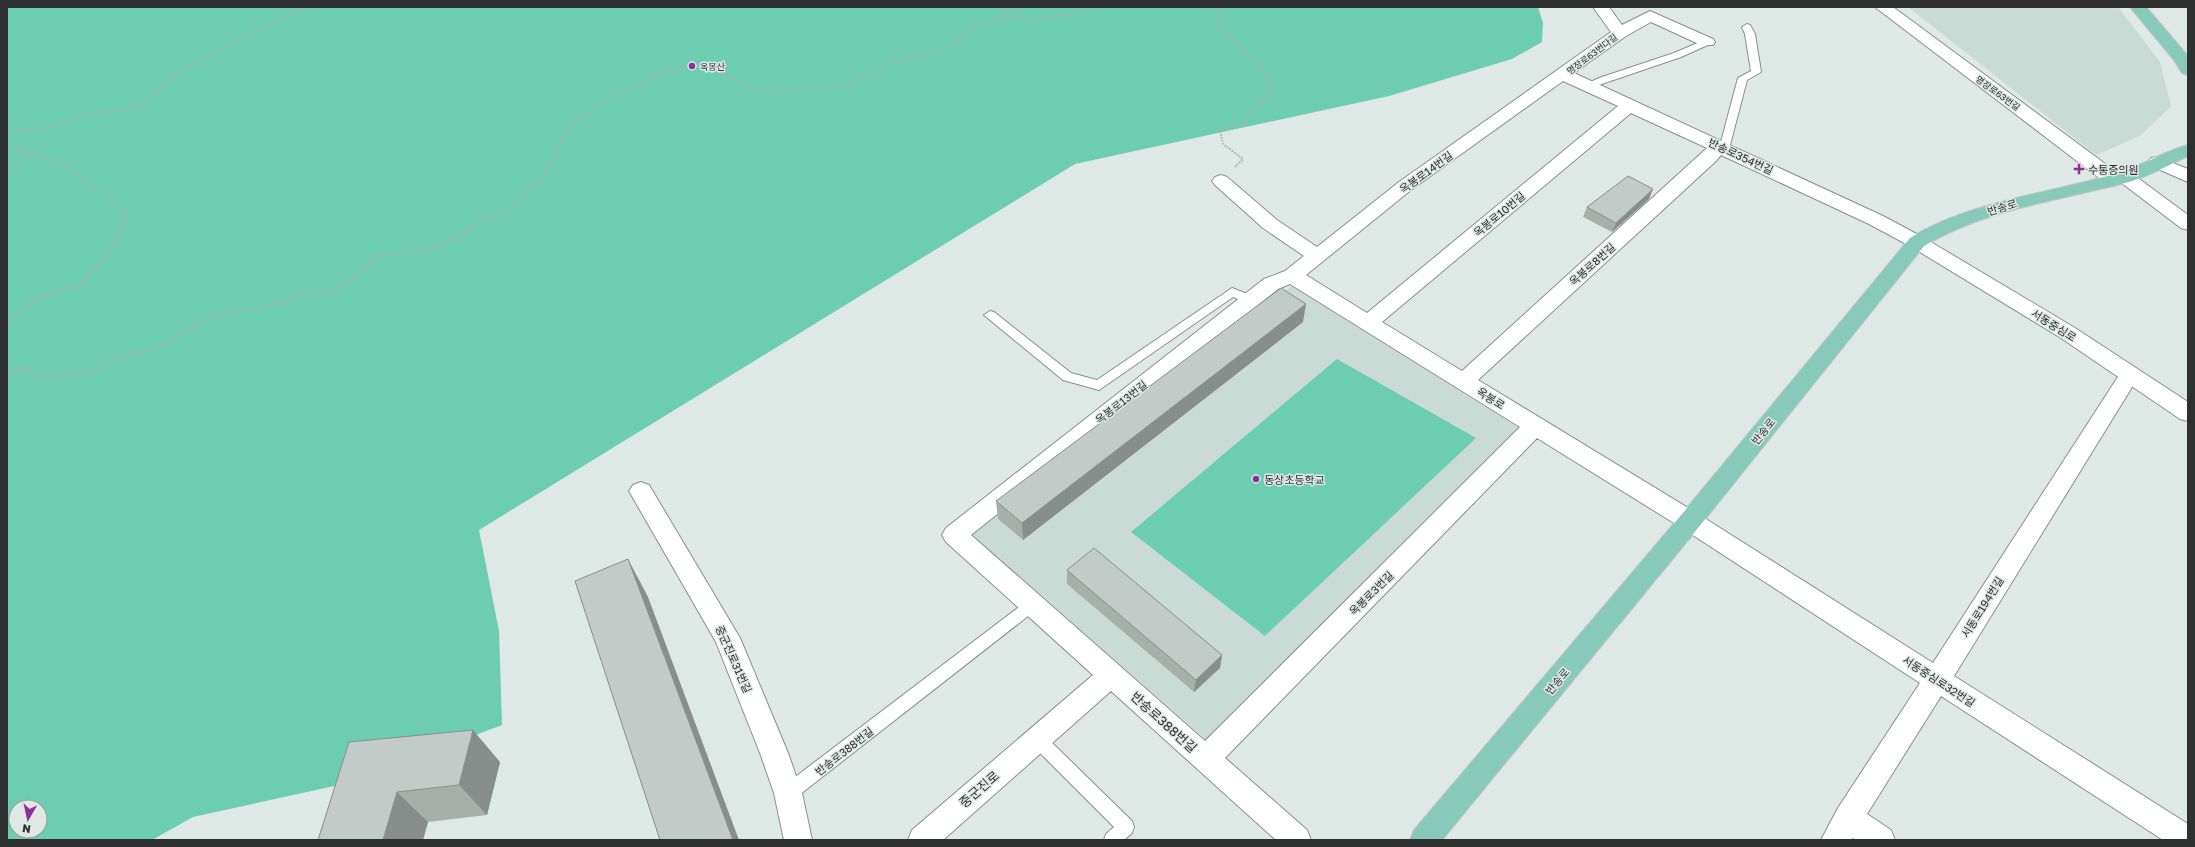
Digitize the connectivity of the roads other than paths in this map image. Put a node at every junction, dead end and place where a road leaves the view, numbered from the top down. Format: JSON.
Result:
{"nodes":[{"id":1,"x":1601,"y":7,"type":"edge"},
{"id":2,"x":1884,"y":7,"type":"edge"},
{"id":3,"x":2138,"y":7,"type":"edge"},
{"id":4,"x":1747,"y":27,"type":"dead end"},
{"id":5,"x":1620,"y":32,"type":"junction"},
{"id":6,"x":1707,"y":42,"type":"joint"},
{"id":7,"x":2188,"y":70,"type":"edge"},
{"id":8,"x":1564,"y":75,"type":"junction"},
{"id":9,"x":1588,"y":86,"type":"junction"},
{"id":10,"x":1630,"y":105,"type":"junction"},
{"id":11,"x":1718,"y":146,"type":"junction"},
{"id":12,"x":2188,"y":150,"type":"edge"},
{"id":13,"x":2157,"y":162,"type":"junction"},
{"id":14,"x":2188,"y":176,"type":"edge"},
{"id":15,"x":2119,"y":178,"type":"junction"},
{"id":16,"x":1221,"y":180,"type":"road end"},
{"id":17,"x":2188,"y":224,"type":"edge"},
{"id":18,"x":1917,"y":242,"type":"junction"},
{"id":19,"x":1317,"y":256,"type":"junction"},
{"id":20,"x":1292,"y":276,"type":"junction"},
{"id":21,"x":1251,"y":300,"type":"junction"},
{"id":22,"x":990,"y":315,"type":"dead end"},
{"id":23,"x":1368,"y":323,"type":"junction"},
{"id":24,"x":2130,"y":374,"type":"junction"},
{"id":25,"x":1464,"y":382,"type":"junction"},
{"id":26,"x":2188,"y":413,"type":"edge"},
{"id":27,"x":1535,"y":426,"type":"junction"},
{"id":28,"x":641,"y":491,"type":"dead end"},
{"id":29,"x":1690,"y":522,"type":"junction"},
{"id":30,"x":954,"y":535,"type":"joint"},
{"id":31,"x":1032,"y":605,"type":"junction"},
{"id":32,"x":1111,"y":675,"type":"junction"},
{"id":33,"x":1937,"y":679,"type":"junction"},
{"id":34,"x":1037,"y":738,"type":"junction"},
{"id":35,"x":1206,"y":759,"type":"junction"},
{"id":36,"x":788,"y":794,"type":"junction"},
{"id":37,"x":1842,"y":829,"type":"edge"},
{"id":38,"x":2183,"y":839,"type":"edge"},
{"id":39,"x":798,"y":840,"type":"edge"},
{"id":40,"x":922,"y":840,"type":"edge"},
{"id":41,"x":1112,"y":840,"type":"edge"},
{"id":42,"x":1297,"y":840,"type":"edge"},
{"id":43,"x":1424,"y":840,"type":"edge"},
{"id":44,"x":1881,"y":840,"type":"edge"}],
"edges":[{"from":1,"to":5,"type":"street","name":"명장로63번다길"},
{"from":2,"to":15,"type":"street","name":"명장로63번길"},
{"from":3,"to":7,"type":"main road"},
{"from":4,"to":11,"type":"lane"},
{"from":5,"to":6,"type":"street","name":"명장로63번다길"},
{"from":5,"to":8,"type":"street","name":"명장로63번다길"},
{"from":6,"to":9,"type":"lane"},
{"from":8,"to":9,"type":"street","name":"반송로354번길"},
{"from":8,"to":19,"type":"street","name":"옥봉로14번길"},
{"from":9,"to":10,"type":"street","name":"반송로354번길"},
{"from":10,"to":11,"type":"street","name":"반송로354번길"},
{"from":10,"to":23,"type":"street","name":"옥봉로10번길"},
{"from":11,"to":18,"type":"street","name":"반송로354번길"},
{"from":11,"to":25,"type":"street","name":"옥봉로8번길"},
{"from":12,"to":13,"type":"main road","name":"반송로"},
{"from":13,"to":14,"type":"street"},
{"from":13,"to":15,"type":"main road","name":"반송로"},
{"from":15,"to":17,"type":"street"},
{"from":15,"to":18,"type":"main road","name":"반송로"},
{"from":16,"to":19,"type":"street"},
{"from":18,"to":24,"type":"street","name":"서동중심로"},
{"from":18,"to":29,"type":"main road","name":"반송로"},
{"from":19,"to":20,"type":"street","name":"옥봉로14번길"},
{"from":20,"to":21,"type":"street","name":"옥봉로13번길"},
{"from":20,"to":23,"type":"street","name":"옥봉로"},
{"from":21,"to":22,"type":"lane"},
{"from":21,"to":30,"type":"street","name":"옥봉로13번길"},
{"from":23,"to":25,"type":"street","name":"옥봉로"},
{"from":24,"to":26,"type":"street","name":"서동중심로"},
{"from":24,"to":33,"type":"street","name":"서동로194번길"},
{"from":25,"to":27,"type":"street","name":"옥봉로"},
{"from":27,"to":29,"type":"street","name":"옥봉로"},
{"from":27,"to":35,"type":"street","name":"옥봉로3번길"},
{"from":28,"to":36,"type":"street","name":"중군진로31번길"},
{"from":29,"to":33,"type":"street","name":"서동중심로32번길"},
{"from":29,"to":43,"type":"main road","name":"반송로"},
{"from":30,"to":31,"type":"street","name":"반송로388번길"},
{"from":31,"to":32,"type":"street","name":"반송로388번길"},
{"from":31,"to":36,"type":"lane","name":"반송로388번길"},
{"from":32,"to":34,"type":"street","name":"중군진로"},
{"from":32,"to":35,"type":"street","name":"반송로388번길"},
{"from":33,"to":37,"type":"street","name":"서동로194번길"},
{"from":33,"to":38,"type":"street","name":"서동중심로32번길"},
{"from":34,"to":40,"type":"street","name":"중군진로"},
{"from":34,"to":41,"type":"lane"},
{"from":35,"to":42,"type":"street","name":"반송로388번길"},
{"from":36,"to":39,"type":"street","name":"중군진로31번길"},
{"from":37,"to":44,"type":"street"}]}
